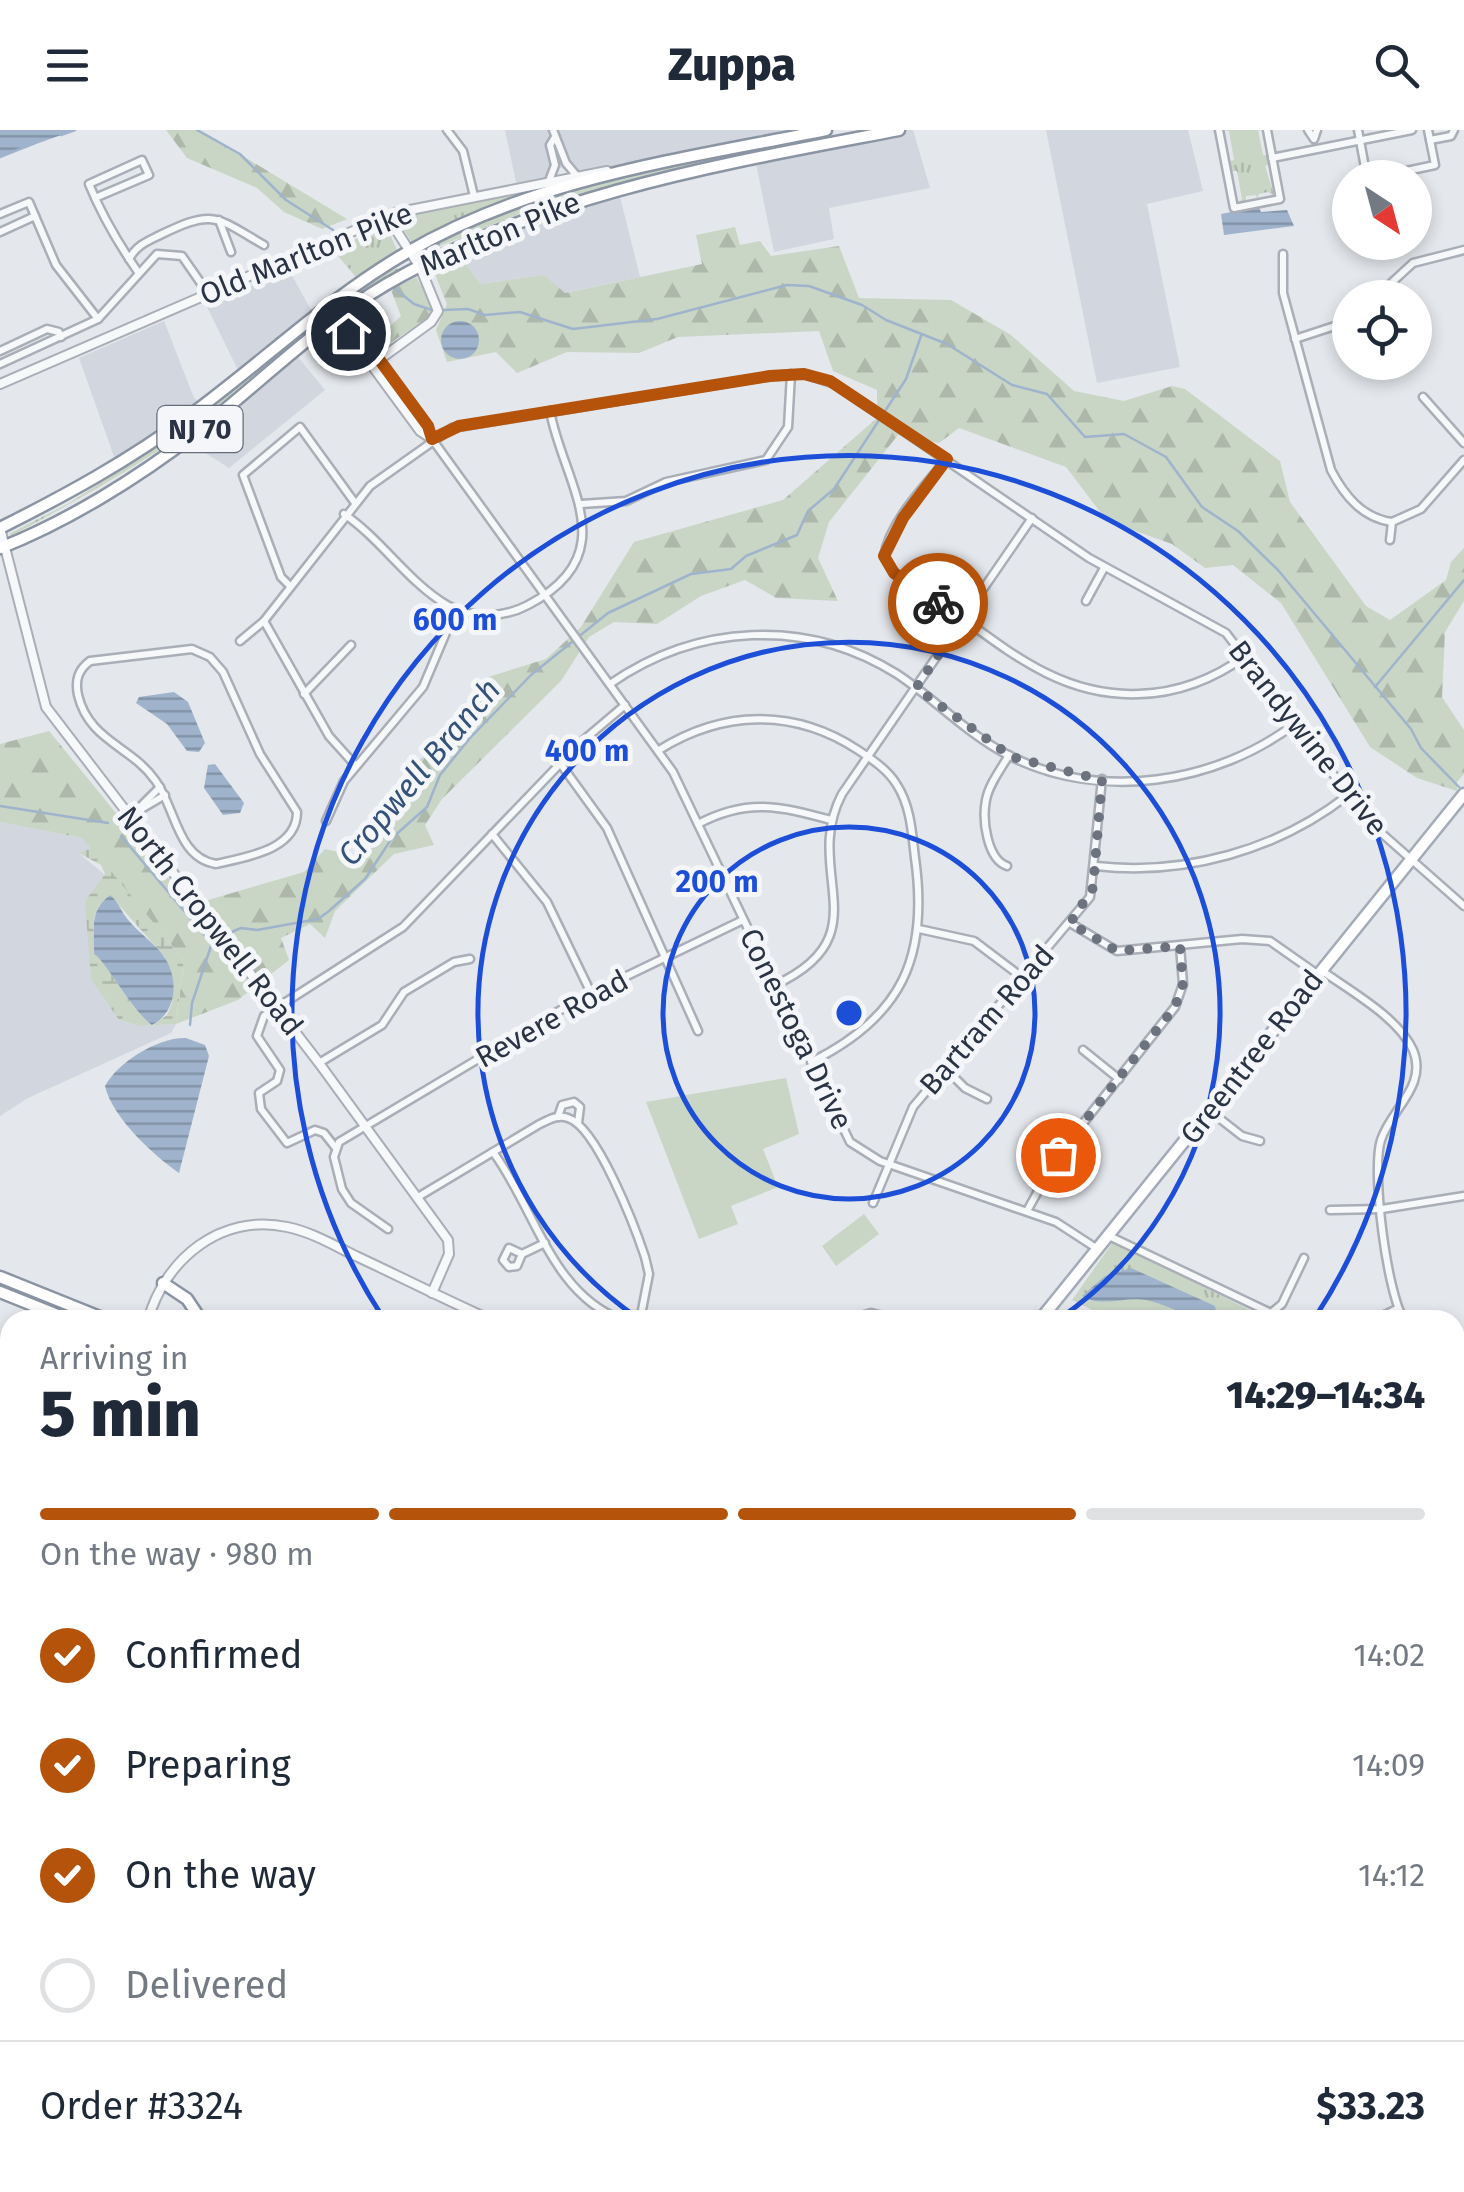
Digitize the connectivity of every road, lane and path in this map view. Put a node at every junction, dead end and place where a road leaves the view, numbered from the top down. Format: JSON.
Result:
{"nodes":[{"id":1,"x":447,"y":130,"type":"edge"},
{"id":2,"x":826,"y":130,"type":"edge"},
{"id":3,"x":899,"y":130,"type":"edge"},
{"id":4,"x":1220,"y":130,"type":"edge"},
{"id":5,"x":1266,"y":130,"type":"edge"},
{"id":6,"x":1308,"y":130,"type":"edge"},
{"id":7,"x":1316,"y":130,"type":"edge"},
{"id":8,"x":1358,"y":130,"type":"edge"},
{"id":9,"x":1412,"y":130,"type":"edge"},
{"id":10,"x":1428,"y":130,"type":"edge"},
{"id":11,"x":1454,"y":130,"type":"edge"},
{"id":12,"x":554,"y":134,"type":"edge"},
{"id":13,"x":1314,"y":140,"type":"junction"},
{"id":14,"x":1360,"y":140,"type":"junction"},
{"id":15,"x":1430,"y":140,"type":"junction"},
{"id":16,"x":771,"y":141,"type":"junction"},
{"id":17,"x":1316,"y":150,"type":"junction"},
{"id":18,"x":1272,"y":158,"type":"junction"},
{"id":19,"x":1365,"y":160,"type":"edge"},
{"id":20,"x":744,"y":161,"type":"junction"},
{"id":21,"x":1432,"y":166,"type":"edge"},
{"id":22,"x":626,"y":169,"type":"junction"},
{"id":23,"x":576,"y":175,"type":"junction"},
{"id":24,"x":549,"y":181,"type":"junction"},
{"id":25,"x":474,"y":196,"type":"junction"},
{"id":26,"x":94,"y":198,"type":"junction"},
{"id":27,"x":0,"y":214,"type":"edge"},
{"id":28,"x":35,"y":216,"type":"junction"},
{"id":29,"x":387,"y":216,"type":"junction"},
{"id":30,"x":219,"y":220,"type":"junction"},
{"id":31,"x":0,"y":232,"type":"edge"},
{"id":32,"x":264,"y":245,"type":"dead end"},
{"id":33,"x":1464,"y":250,"type":"edge"},
{"id":34,"x":409,"y":251,"type":"junction"},
{"id":35,"x":231,"y":252,"type":"dead end"},
{"id":36,"x":1283,"y":254,"type":"dead end"},
{"id":37,"x":129,"y":259,"type":"junction"},
{"id":38,"x":420,"y":267,"type":"junction"},
{"id":39,"x":138,"y":272,"type":"junction"},
{"id":40,"x":1395,"y":280,"type":"edge"},
{"id":41,"x":208,"y":292,"type":"junction"},
{"id":42,"x":343,"y":317,"type":"junction"},
{"id":43,"x":98,"y":319,"type":"junction"},
{"id":44,"x":1332,"y":327,"type":"edge"},
{"id":45,"x":61,"y":337,"type":"junction"},
{"id":46,"x":1295,"y":339,"type":"junction"},
{"id":47,"x":0,"y":351,"type":"edge"},
{"id":48,"x":376,"y":362,"type":"junction"},
{"id":49,"x":0,"y":364,"type":"edge"},
{"id":50,"x":790,"y":374,"type":"junction"},
{"id":51,"x":0,"y":384,"type":"edge"},
{"id":52,"x":1423,"y":397,"type":"dead end"},
{"id":53,"x":550,"y":412,"type":"junction"},
{"id":54,"x":432,"y":439,"type":"junction"},
{"id":55,"x":1464,"y":443,"type":"edge"},
{"id":56,"x":947,"y":459,"type":"junction"},
{"id":57,"x":1464,"y":460,"type":"edge"},
{"id":58,"x":355,"y":503,"type":"junction"},
{"id":59,"x":581,"y":504,"type":"junction"},
{"id":60,"x":344,"y":514,"type":"junction"},
{"id":61,"x":1032,"y":518,"type":"junction"},
{"id":62,"x":1392,"y":522,"type":"junction"},
{"id":63,"x":0,"y":528,"type":"edge"},
{"id":64,"x":1390,"y":540,"type":"dead end"},
{"id":65,"x":3,"y":547,"type":"edge"},
{"id":66,"x":1104,"y":568,"type":"junction"},
{"id":67,"x":289,"y":585,"type":"junction"},
{"id":68,"x":544,"y":594,"type":"junction"},
{"id":69,"x":1086,"y":601,"type":"dead end"},
{"id":70,"x":456,"y":609,"type":"junction"},
{"id":71,"x":264,"y":620,"type":"junction"},
{"id":72,"x":962,"y":620,"type":"junction"},
{"id":73,"x":240,"y":641,"type":"dead end"},
{"id":74,"x":351,"y":644,"type":"dead end"},
{"id":75,"x":1246,"y":656,"type":"junction"},
{"id":76,"x":610,"y":684,"type":"junction"},
{"id":77,"x":916,"y":688,"type":"junction"},
{"id":78,"x":304,"y":694,"type":"junction"},
{"id":79,"x":626,"y":704,"type":"junction"},
{"id":80,"x":1296,"y":723,"type":"junction"},
{"id":81,"x":659,"y":750,"type":"junction"},
{"id":82,"x":1009,"y":755,"type":"junction"},
{"id":83,"x":867,"y":757,"type":"junction"},
{"id":84,"x":560,"y":763,"type":"junction"},
{"id":85,"x":356,"y":766,"type":"junction"},
{"id":86,"x":1102,"y":780,"type":"junction"},
{"id":87,"x":160,"y":787,"type":"junction"},
{"id":88,"x":166,"y":795,"type":"junction"},
{"id":89,"x":1348,"y":795,"type":"junction"},
{"id":90,"x":1463,"y":795,"type":"edge"},
{"id":91,"x":131,"y":816,"type":"junction"},
{"id":92,"x":326,"y":820,"type":"dead end"},
{"id":93,"x":831,"y":820,"type":"junction"},
{"id":94,"x":698,"y":824,"type":"junction"},
{"id":95,"x":492,"y":834,"type":"junction"},
{"id":96,"x":1410,"y":858,"type":"junction"},
{"id":97,"x":1008,"y":866,"type":"dead end"},
{"id":98,"x":1096,"y":866,"type":"junction"},
{"id":99,"x":1464,"y":906,"type":"edge"},
{"id":100,"x":743,"y":920,"type":"junction"},
{"id":101,"x":1070,"y":923,"type":"junction"},
{"id":102,"x":919,"y":929,"type":"junction"},
{"id":103,"x":1180,"y":946,"type":"junction"},
{"id":104,"x":665,"y":958,"type":"junction"},
{"id":105,"x":470,"y":959,"type":"dead end"},
{"id":106,"x":1320,"y":972,"type":"junction"},
{"id":107,"x":1023,"y":978,"type":"junction"},
{"id":108,"x":775,"y":985,"type":"junction"},
{"id":109,"x":591,"y":994,"type":"junction"},
{"id":110,"x":277,"y":1008,"type":"junction"},
{"id":111,"x":698,"y":1031,"type":"dead end"},
{"id":112,"x":1083,"y":1050,"type":"dead end"},
{"id":113,"x":811,"y":1062,"type":"junction"},
{"id":114,"x":319,"y":1063,"type":"junction"},
{"id":115,"x":945,"y":1068,"type":"junction"},
{"id":116,"x":1118,"y":1080,"type":"junction"},
{"id":117,"x":987,"y":1099,"type":"dead end"},
{"id":118,"x":1210,"y":1111,"type":"junction"},
{"id":119,"x":558,"y":1117,"type":"junction"},
{"id":120,"x":578,"y":1123,"type":"junction"},
{"id":121,"x":366,"y":1126,"type":"junction"},
{"id":122,"x":1260,"y":1141,"type":"dead end"},
{"id":123,"x":335,"y":1146,"type":"junction"},
{"id":124,"x":493,"y":1152,"type":"junction"},
{"id":125,"x":887,"y":1164,"type":"junction"},
{"id":126,"x":1464,"y":1196,"type":"edge"},
{"id":127,"x":418,"y":1197,"type":"junction"},
{"id":128,"x":872,"y":1203,"type":"dead end"},
{"id":129,"x":1382,"y":1209,"type":"junction"},
{"id":130,"x":1330,"y":1210,"type":"dead end"},
{"id":131,"x":1027,"y":1211,"type":"junction"},
{"id":132,"x":388,"y":1229,"type":"dead end"},
{"id":133,"x":1108,"y":1236,"type":"junction"},
{"id":134,"x":545,"y":1243,"type":"junction"},
{"id":135,"x":1096,"y":1248,"type":"junction"},
{"id":136,"x":522,"y":1254,"type":"dead end"},
{"id":137,"x":1304,"y":1258,"type":"dead end"},
{"id":138,"x":0,"y":1277,"type":"edge"},
{"id":139,"x":162,"y":1283,"type":"junction"},
{"id":140,"x":0,"y":1292,"type":"edge"},
{"id":141,"x":432,"y":1293,"type":"junction"},
{"id":142,"x":13,"y":1297,"type":"junction"},
{"id":143,"x":1397,"y":1308,"type":"joint"},
{"id":144,"x":34,"y":1310,"type":"edge"},
{"id":145,"x":45,"y":1310,"type":"edge"},
{"id":146,"x":82,"y":1310,"type":"edge"},
{"id":147,"x":152,"y":1310,"type":"edge"},
{"id":148,"x":194,"y":1310,"type":"edge"},
{"id":149,"x":469,"y":1310,"type":"edge"},
{"id":150,"x":600,"y":1310,"type":"edge"},
{"id":151,"x":642,"y":1310,"type":"edge"},
{"id":152,"x":1048,"y":1310,"type":"edge"},
{"id":153,"x":1265,"y":1310,"type":"edge"},
{"id":154,"x":1275,"y":1310,"type":"edge"},
{"id":155,"x":1393,"y":1310,"type":"edge"}],
"edges":[{"from":1,"to":25,"type":"street"},
{"from":2,"to":16,"type":"main road","name":"Marlton Pike","number":"NJ 70"},
{"from":3,"to":20,"type":"main road","name":"Marlton Pike","number":"NJ 70"},
{"from":4,"to":18,"type":"street"},
{"from":5,"to":18,"type":"street"},
{"from":6,"to":13,"type":"street"},
{"from":7,"to":13,"type":"street"},
{"from":8,"to":14,"type":"street"},
{"from":9,"to":14,"type":"street"},
{"from":10,"to":15,"type":"street"},
{"from":11,"to":15,"type":"street"},
{"from":12,"to":23,"type":"street"},
{"from":12,"to":24,"type":"street"},
{"from":13,"to":17,"type":"street"},
{"from":14,"to":17,"type":"street"},
{"from":14,"to":19,"type":"street"},
{"from":15,"to":21,"type":"street"},
{"from":16,"to":20,"type":"main road"},
{"from":16,"to":22,"type":"main road","name":"Marlton Pike","number":"NJ 70"},
{"from":17,"to":18,"type":"street"},
{"from":20,"to":38,"type":"main road","name":"Marlton Pike","number":"NJ 70"},
{"from":22,"to":23,"type":"street","name":"Old Marlton Pike"},
{"from":22,"to":34,"type":"main road","name":"Marlton Pike","number":"NJ 70"},
{"from":23,"to":24,"type":"street","name":"Old Marlton Pike"},
{"from":24,"to":25,"type":"street","name":"Old Marlton Pike"},
{"from":25,"to":29,"type":"street","name":"Old Marlton Pike"},
{"from":26,"to":26,"type":"street"},
{"from":26,"to":37,"type":"street"},
{"from":27,"to":28,"type":"street"},
{"from":28,"to":31,"type":"street"},
{"from":28,"to":43,"type":"street"},
{"from":29,"to":34,"type":"street"},
{"from":29,"to":41,"type":"street","name":"Old Marlton Pike"},
{"from":30,"to":32,"type":"street"},
{"from":30,"to":35,"type":"street"},
{"from":30,"to":37,"type":"street"},
{"from":33,"to":40,"type":"street"},
{"from":34,"to":38,"type":"street"},
{"from":34,"to":63,"type":"main road","name":"Marlton Pike","number":"NJ 70"},
{"from":36,"to":46,"type":"street"},
{"from":37,"to":39,"type":"street"},
{"from":38,"to":42,"type":"main road","name":"Marlton Pike","number":"NJ 70"},
{"from":38,"to":48,"type":"street"},
{"from":39,"to":41,"type":"street"},
{"from":39,"to":43,"type":"street"},
{"from":41,"to":51,"type":"street","name":"Old Marlton Pike"},
{"from":42,"to":48,"type":"street","name":"Conestoga Drive"},
{"from":42,"to":65,"type":"main road","name":"Marlton Pike","number":"NJ 70"},
{"from":43,"to":45,"type":"street"},
{"from":44,"to":46,"type":"street"},
{"from":45,"to":47,"type":"street"},
{"from":45,"to":49,"type":"street"},
{"from":46,"to":62,"type":"street"},
{"from":48,"to":54,"type":"street","name":"Conestoga Drive"},
{"from":50,"to":53,"type":"street","name":"Brandywine Drive"},
{"from":50,"to":56,"type":"street","name":"Brandywine Drive"},
{"from":50,"to":59,"type":"street"},
{"from":52,"to":55,"type":"street"},
{"from":53,"to":54,"type":"street","name":"Brandywine Drive"},
{"from":53,"to":59,"type":"street"},
{"from":54,"to":58,"type":"street"},
{"from":54,"to":68,"type":"street","name":"Conestoga Drive"},
{"from":56,"to":61,"type":"street","name":"Brandywine Drive"},
{"from":56,"to":72,"type":"street"},
{"from":57,"to":62,"type":"street"},
{"from":58,"to":60,"type":"street"},
{"from":58,"to":67,"type":"street"},
{"from":59,"to":68,"type":"street"},
{"from":60,"to":67,"type":"street"},
{"from":60,"to":70,"type":"street"},
{"from":61,"to":66,"type":"street","name":"Brandywine Drive"},
{"from":61,"to":72,"type":"street"},
{"from":62,"to":64,"type":"street"},
{"from":63,"to":65,"type":"street","name":"North Cropwell Road"},
{"from":65,"to":91,"type":"street","name":"North Cropwell Road"},
{"from":66,"to":69,"type":"street"},
{"from":66,"to":75,"type":"street","name":"Brandywine Drive"},
{"from":67,"to":71,"type":"street"},
{"from":68,"to":70,"type":"street"},
{"from":68,"to":76,"type":"street","name":"Conestoga Drive"},
{"from":70,"to":85,"type":"street"},
{"from":71,"to":73,"type":"street"},
{"from":71,"to":78,"type":"street"},
{"from":72,"to":75,"type":"street"},
{"from":72,"to":77,"type":"street"},
{"from":74,"to":78,"type":"street"},
{"from":75,"to":80,"type":"street","name":"Brandywine Drive"},
{"from":76,"to":77,"type":"street"},
{"from":76,"to":79,"type":"street","name":"Conestoga Drive"},
{"from":77,"to":82,"type":"street"},
{"from":77,"to":83,"type":"street"},
{"from":78,"to":85,"type":"street"},
{"from":79,"to":81,"type":"street","name":"Conestoga Drive"},
{"from":79,"to":84,"type":"street"},
{"from":80,"to":86,"type":"street"},
{"from":80,"to":89,"type":"street","name":"Brandywine Drive"},
{"from":81,"to":83,"type":"street"},
{"from":81,"to":94,"type":"street","name":"Conestoga Drive"},
{"from":82,"to":86,"type":"street"},
{"from":82,"to":97,"type":"street"},
{"from":83,"to":93,"type":"street"},
{"from":83,"to":102,"type":"street"},
{"from":84,"to":95,"type":"street"},
{"from":84,"to":104,"type":"street"},
{"from":85,"to":92,"type":"street"},
{"from":86,"to":98,"type":"street","name":"Bartram Road"},
{"from":87,"to":88,"type":"street"},
{"from":87,"to":88,"type":"street"},
{"from":87,"to":91,"type":"street"},
{"from":88,"to":91,"type":"street"},
{"from":89,"to":96,"type":"street","name":"Brandywine Drive"},
{"from":89,"to":98,"type":"street"},
{"from":90,"to":96,"type":"main road","name":"Greentree Road"},
{"from":91,"to":110,"type":"street","name":"North Cropwell Road"},
{"from":93,"to":94,"type":"street"},
{"from":93,"to":108,"type":"street"},
{"from":94,"to":100,"type":"street","name":"Conestoga Drive"},
{"from":95,"to":109,"type":"street"},
{"from":95,"to":110,"type":"street"},
{"from":96,"to":99,"type":"street","name":"Brandywine Drive"},
{"from":96,"to":106,"type":"main road","name":"Greentree Road"},
{"from":98,"to":101,"type":"street","name":"Bartram Road"},
{"from":100,"to":104,"type":"street","name":"Revere Road"},
{"from":100,"to":108,"type":"street","name":"Conestoga Drive"},
{"from":101,"to":103,"type":"street"},
{"from":101,"to":107,"type":"street","name":"Bartram Road"},
{"from":102,"to":107,"type":"street"},
{"from":102,"to":113,"type":"street"},
{"from":103,"to":106,"type":"street"},
{"from":103,"to":116,"type":"street"},
{"from":104,"to":109,"type":"street","name":"Revere Road"},
{"from":104,"to":111,"type":"street"},
{"from":105,"to":114,"type":"street"},
{"from":106,"to":118,"type":"main road","name":"Greentree Road"},
{"from":106,"to":129,"type":"street"},
{"from":107,"to":115,"type":"street","name":"Bartram Road"},
{"from":108,"to":113,"type":"street","name":"Conestoga Drive"},
{"from":109,"to":121,"type":"street","name":"Revere Road"},
{"from":110,"to":114,"type":"street","name":"North Cropwell Road"},
{"from":110,"to":123,"type":"street"},
{"from":112,"to":116,"type":"street"},
{"from":113,"to":125,"type":"street","name":"Conestoga Drive"},
{"from":114,"to":121,"type":"street","name":"North Cropwell Road"},
{"from":115,"to":117,"type":"street"},
{"from":115,"to":125,"type":"street","name":"Bartram Road"},
{"from":116,"to":131,"type":"street"},
{"from":118,"to":122,"type":"street"},
{"from":118,"to":133,"type":"main road","name":"Greentree Road"},
{"from":119,"to":120,"type":"street"},
{"from":119,"to":120,"type":"street"},
{"from":119,"to":124,"type":"street"},
{"from":120,"to":151,"type":"street"},
{"from":121,"to":123,"type":"street","name":"Revere Road"},
{"from":121,"to":127,"type":"street","name":"North Cropwell Road"},
{"from":123,"to":132,"type":"street"},
{"from":124,"to":127,"type":"street"},
{"from":124,"to":134,"type":"street"},
{"from":125,"to":128,"type":"street","name":"Bartram Road"},
{"from":125,"to":131,"type":"street","name":"Conestoga Drive"},
{"from":126,"to":129,"type":"street"},
{"from":127,"to":141,"type":"street","name":"North Cropwell Road"},
{"from":129,"to":130,"type":"street"},
{"from":129,"to":143,"type":"street"},
{"from":131,"to":135,"type":"street","name":"Conestoga Drive"},
{"from":133,"to":135,"type":"main road","name":"Greentree Road"},
{"from":133,"to":153,"type":"street"},
{"from":134,"to":136,"type":"street"},
{"from":134,"to":150,"type":"street"},
{"from":135,"to":152,"type":"main road","name":"Greentree Road"},
{"from":137,"to":154,"type":"street"},
{"from":138,"to":146,"type":"main road"},
{"from":139,"to":141,"type":"street"},
{"from":139,"to":147,"type":"street"},
{"from":139,"to":148,"type":"main road"},
{"from":140,"to":142,"type":"main road"},
{"from":141,"to":149,"type":"street"},
{"from":142,"to":144,"type":"main road"},
{"from":142,"to":145,"type":"main road"},
{"from":143,"to":155,"type":"street"}]}
